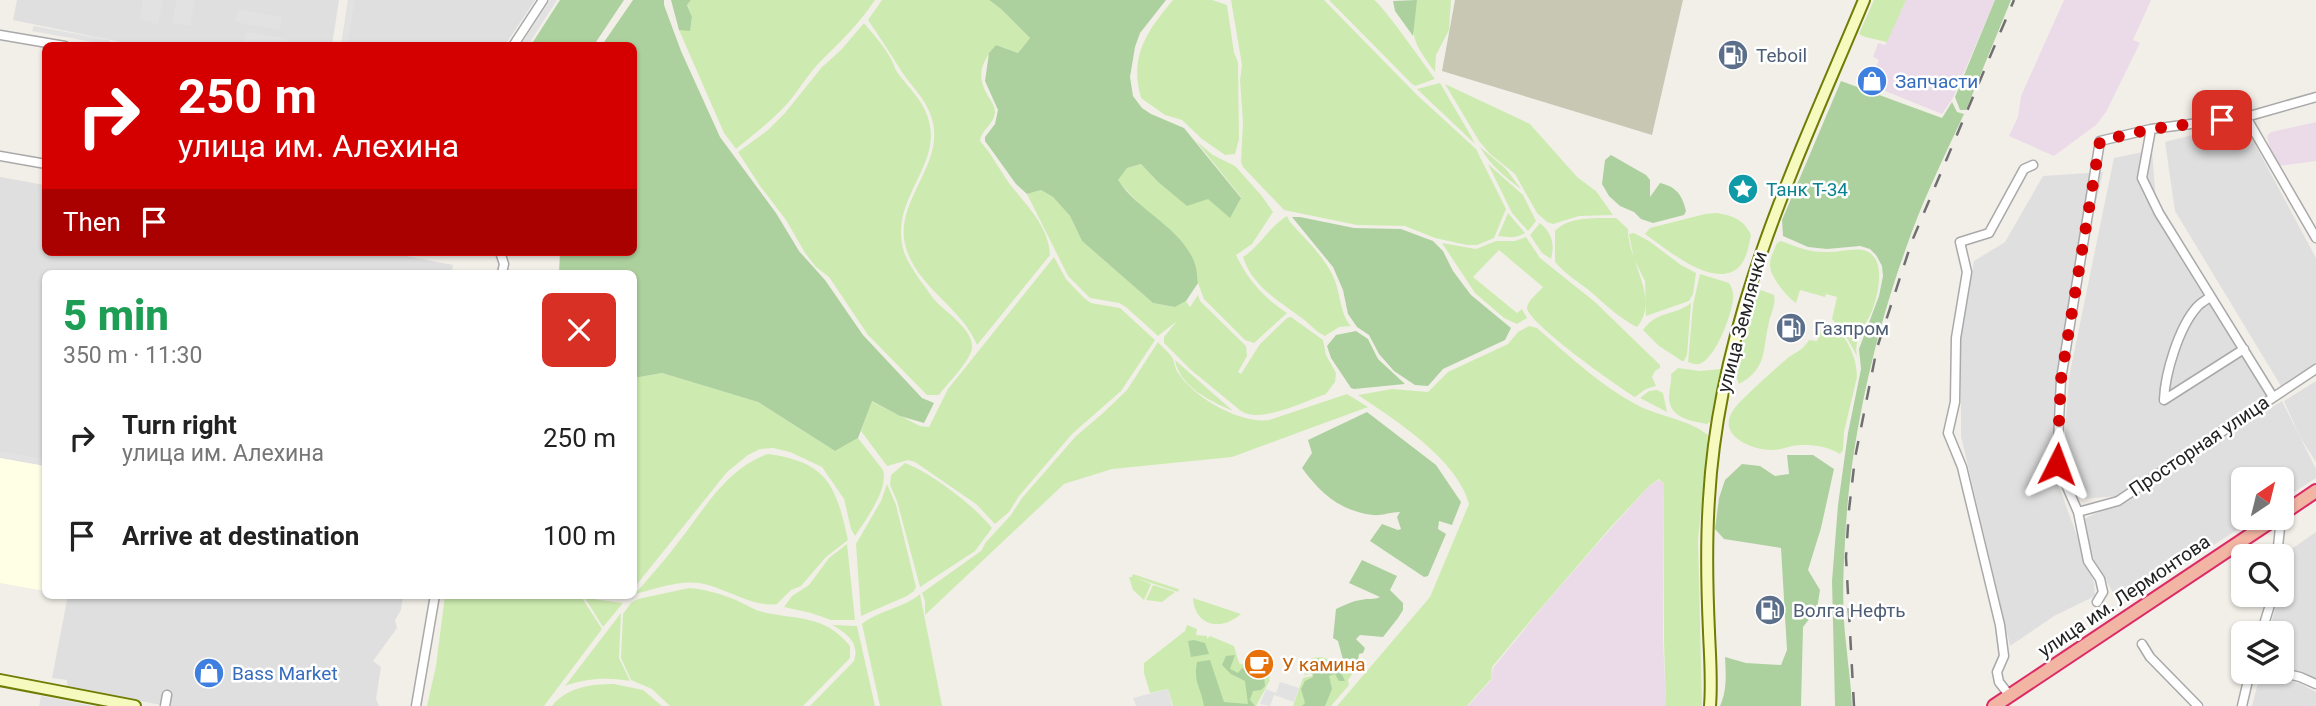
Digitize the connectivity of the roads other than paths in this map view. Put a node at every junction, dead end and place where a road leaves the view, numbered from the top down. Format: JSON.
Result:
{"nodes":[{"id":1,"x":543,"y":0,"type":"edge"},
{"id":2,"x":1864,"y":0,"type":"edge"},
{"id":3,"x":0,"y":35,"type":"edge"},
{"id":4,"x":42,"y":42,"type":"edge"},
{"id":5,"x":516,"y":42,"type":"edge"},
{"id":6,"x":2316,"y":97,"type":"edge"},
{"id":7,"x":2246,"y":117,"type":"junction"},
{"id":8,"x":2151,"y":129,"type":"junction"},
{"id":9,"x":0,"y":156,"type":"edge"},
{"id":10,"x":42,"y":163,"type":"edge"},
{"id":11,"x":2033,"y":165,"type":"dead end"},
{"id":12,"x":2316,"y":239,"type":"edge"},
{"id":13,"x":2210,"y":297,"type":"junction"},
{"id":14,"x":2244,"y":349,"type":"junction"},
{"id":15,"x":2316,"y":369,"type":"edge"},
{"id":16,"x":2273,"y":397,"type":"junction"},
{"id":17,"x":2316,"y":491,"type":"edge"},
{"id":18,"x":2294,"y":506,"type":"edge"},
{"id":19,"x":2078,"y":512,"type":"junction"},
{"id":20,"x":2259,"y":530,"type":"edge"},
{"id":21,"x":434,"y":599,"type":"edge"},
{"id":22,"x":2097,"y":602,"type":"dead end"},
{"id":23,"x":2142,"y":644,"type":"dead end"},
{"id":24,"x":2294,"y":677,"type":"edge"},
{"id":25,"x":0,"y":680,"type":"edge"},
{"id":26,"x":2247,"y":684,"type":"edge"},
{"id":27,"x":2316,"y":684,"type":"edge"},
{"id":28,"x":167,"y":695,"type":"dead end"},
{"id":29,"x":2010,"y":696,"type":"junction"},
{"id":30,"x":135,"y":706,"type":"edge"},
{"id":31,"x":166,"y":706,"type":"edge"},
{"id":32,"x":416,"y":706,"type":"edge"},
{"id":33,"x":1710,"y":706,"type":"edge"},
{"id":34,"x":1994,"y":706,"type":"edge"},
{"id":35,"x":2198,"y":706,"type":"edge"},
{"id":36,"x":2242,"y":706,"type":"edge"}],
"edges":[{"from":1,"to":5,"type":"street"},
{"from":2,"to":33,"type":"main road","name":"улица Землячки"},
{"from":3,"to":4,"type":"street"},
{"from":6,"to":7,"type":"street"},
{"from":7,"to":8,"type":"street"},
{"from":7,"to":12,"type":"street"},
{"from":8,"to":13,"type":"street"},
{"from":8,"to":19,"type":"street"},
{"from":9,"to":10,"type":"street"},
{"from":11,"to":29,"type":"street"},
{"from":13,"to":14,"type":"street"},
{"from":13,"to":14,"type":"street"},
{"from":14,"to":16,"type":"street"},
{"from":15,"to":16,"type":"street","name":"Просторная улица"},
{"from":16,"to":19,"type":"street","name":"Просторная улица"},
{"from":17,"to":18,"type":"highway","name":"улица им. Лермонтова"},
{"from":19,"to":22,"type":"street"},
{"from":20,"to":29,"type":"highway","name":"улица им. Лермонтова"},
{"from":21,"to":32,"type":"street"},
{"from":23,"to":35,"type":"street"},
{"from":24,"to":27,"type":"street"},
{"from":25,"to":30,"type":"main road"},
{"from":26,"to":36,"type":"street"},
{"from":28,"to":31,"type":"street"},
{"from":29,"to":34,"type":"highway","name":"улица им. Лермонтова"}]}
